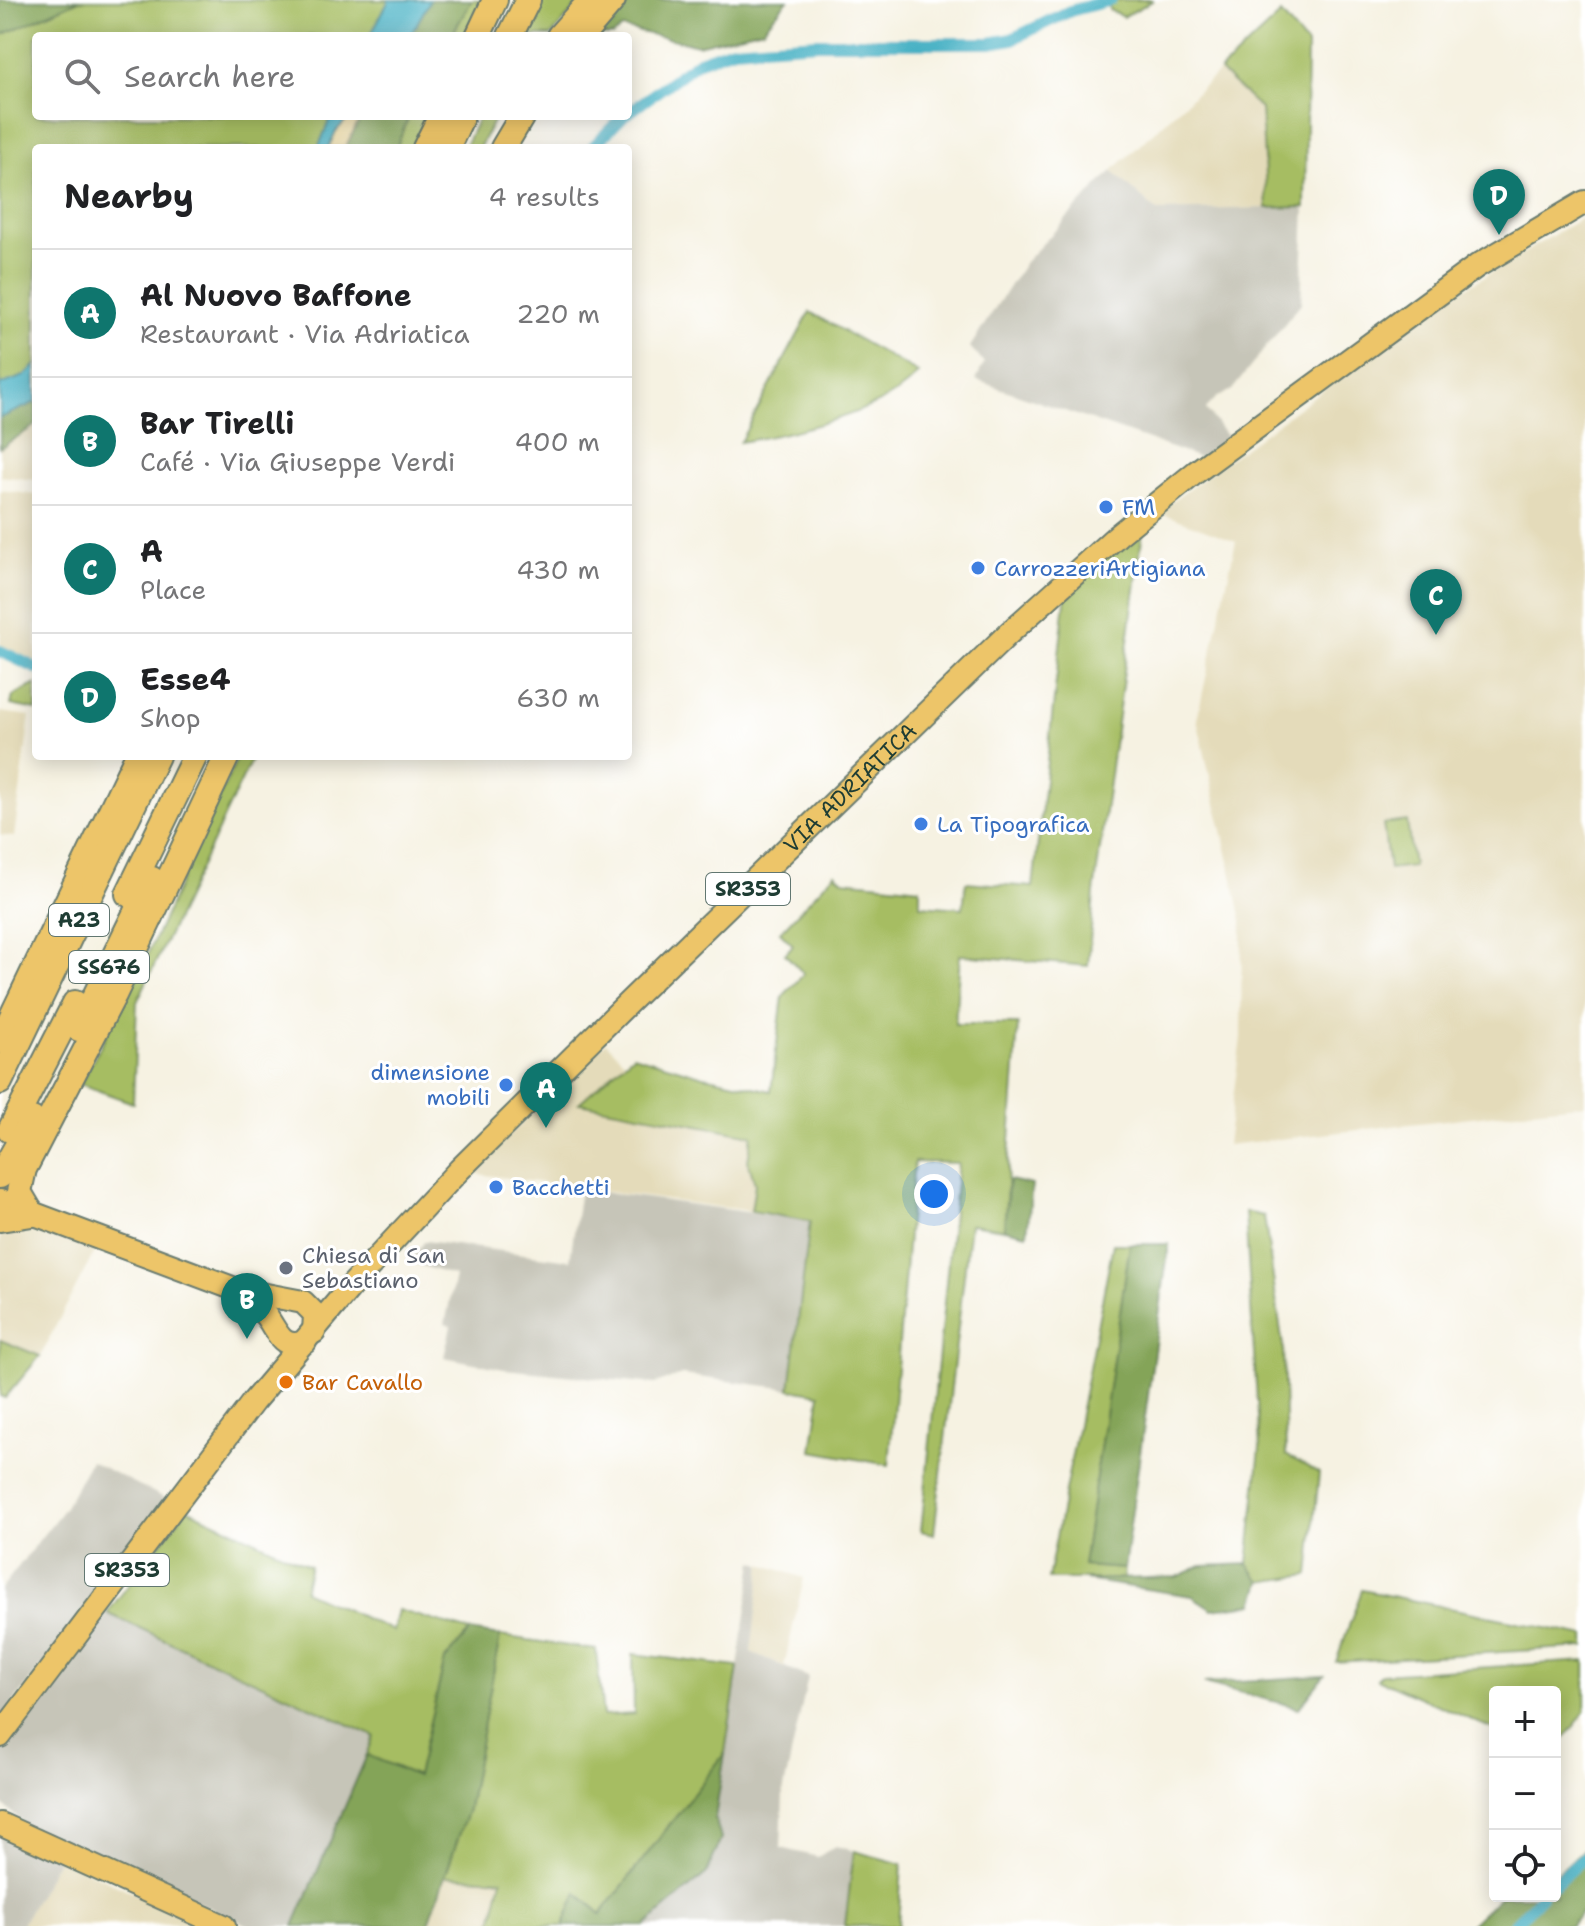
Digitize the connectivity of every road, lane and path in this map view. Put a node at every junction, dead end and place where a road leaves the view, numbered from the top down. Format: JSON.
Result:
{"nodes":[{"id":1,"x":495,"y":0,"type":"edge"},
{"id":2,"x":516,"y":0,"type":"edge"},
{"id":3,"x":528,"y":0,"type":"edge"},
{"id":4,"x":591,"y":0,"type":"edge"},
{"id":5,"x":613,"y":0,"type":"edge"},
{"id":6,"x":480,"y":32,"type":"edge"},
{"id":7,"x":501,"y":32,"type":"edge"},
{"id":8,"x":512,"y":32,"type":"edge"},
{"id":9,"x":563,"y":32,"type":"edge"},
{"id":10,"x":585,"y":32,"type":"edge"},
{"id":11,"x":439,"y":120,"type":"edge"},
{"id":12,"x":460,"y":120,"type":"edge"},
{"id":13,"x":503,"y":120,"type":"edge"},
{"id":14,"x":520,"y":120,"type":"edge"},
{"id":15,"x":427,"y":144,"type":"edge"},
{"id":16,"x":449,"y":144,"type":"edge"},
{"id":17,"x":489,"y":144,"type":"edge"},
{"id":18,"x":505,"y":144,"type":"edge"},
{"id":19,"x":1585,"y":202,"type":"edge"},
{"id":20,"x":135,"y":760,"type":"edge"},
{"id":21,"x":155,"y":760,"type":"edge"},
{"id":22,"x":193,"y":760,"type":"edge"},
{"id":23,"x":210,"y":760,"type":"edge"},
{"id":24,"x":225,"y":760,"type":"edge"},
{"id":25,"x":0,"y":1041,"type":"edge"},
{"id":26,"x":0,"y":1082,"type":"edge"},
{"id":27,"x":0,"y":1147,"type":"edge"},
{"id":28,"x":0,"y":1176,"type":"edge"},
{"id":29,"x":2,"y":1208,"type":"edge"},
{"id":30,"x":32,"y":1214,"type":"junction"},
{"id":31,"x":351,"y":1286,"type":"junction"},
{"id":32,"x":235,"y":1289,"type":"junction"},
{"id":33,"x":297,"y":1302,"type":"junction"},
{"id":34,"x":276,"y":1332,"type":"junction"},
{"id":35,"x":310,"y":1337,"type":"junction"},
{"id":36,"x":253,"y":1402,"type":"junction"},
{"id":37,"x":0,"y":1736,"type":"edge"},
{"id":38,"x":2,"y":1823,"type":"edge"},
{"id":39,"x":224,"y":1926,"type":"edge"}],
"edges":[{"from":1,"to":6,"type":"highway"},
{"from":2,"to":7,"type":"highway"},
{"from":3,"to":8,"type":"highway"},
{"from":4,"to":9,"type":"highway"},
{"from":5,"to":10,"type":"highway"},
{"from":11,"to":15,"type":"highway"},
{"from":12,"to":16,"type":"highway"},
{"from":13,"to":17,"type":"highway"},
{"from":14,"to":18,"type":"highway"},
{"from":19,"to":31,"type":"main road","name":"VIA ADRIATICA","number":"SR353"},
{"from":20,"to":25,"type":"highway","number":"A23"},
{"from":21,"to":26,"type":"highway","number":"A23"},
{"from":22,"to":27,"type":"highway","number":"SS676"},
{"from":23,"to":28,"type":"highway","number":"SS676"},
{"from":24,"to":30,"type":"highway"},
{"from":29,"to":30,"type":"highway"},
{"from":30,"to":32,"type":"main road"},
{"from":31,"to":33,"type":"main road","name":"VIA ADRIATICA","number":"SR353"},
{"from":31,"to":35,"type":"main road","name":"VIA ADRIATICA","number":"SR353"},
{"from":32,"to":33,"type":"main road"},
{"from":32,"to":34,"type":"main road"},
{"from":33,"to":34,"type":"main road","number":"SR353"},
{"from":33,"to":35,"type":"main road"},
{"from":34,"to":35,"type":"main road"},
{"from":34,"to":36,"type":"main road","name":"VIA ADRIATICA","number":"SR353"},
{"from":35,"to":36,"type":"main road","name":"VIA ADRIATICA","number":"SR353"},
{"from":36,"to":37,"type":"main road","name":"VIA ADRIATICA","number":"SR353"},
{"from":38,"to":39,"type":"main road"}]}
